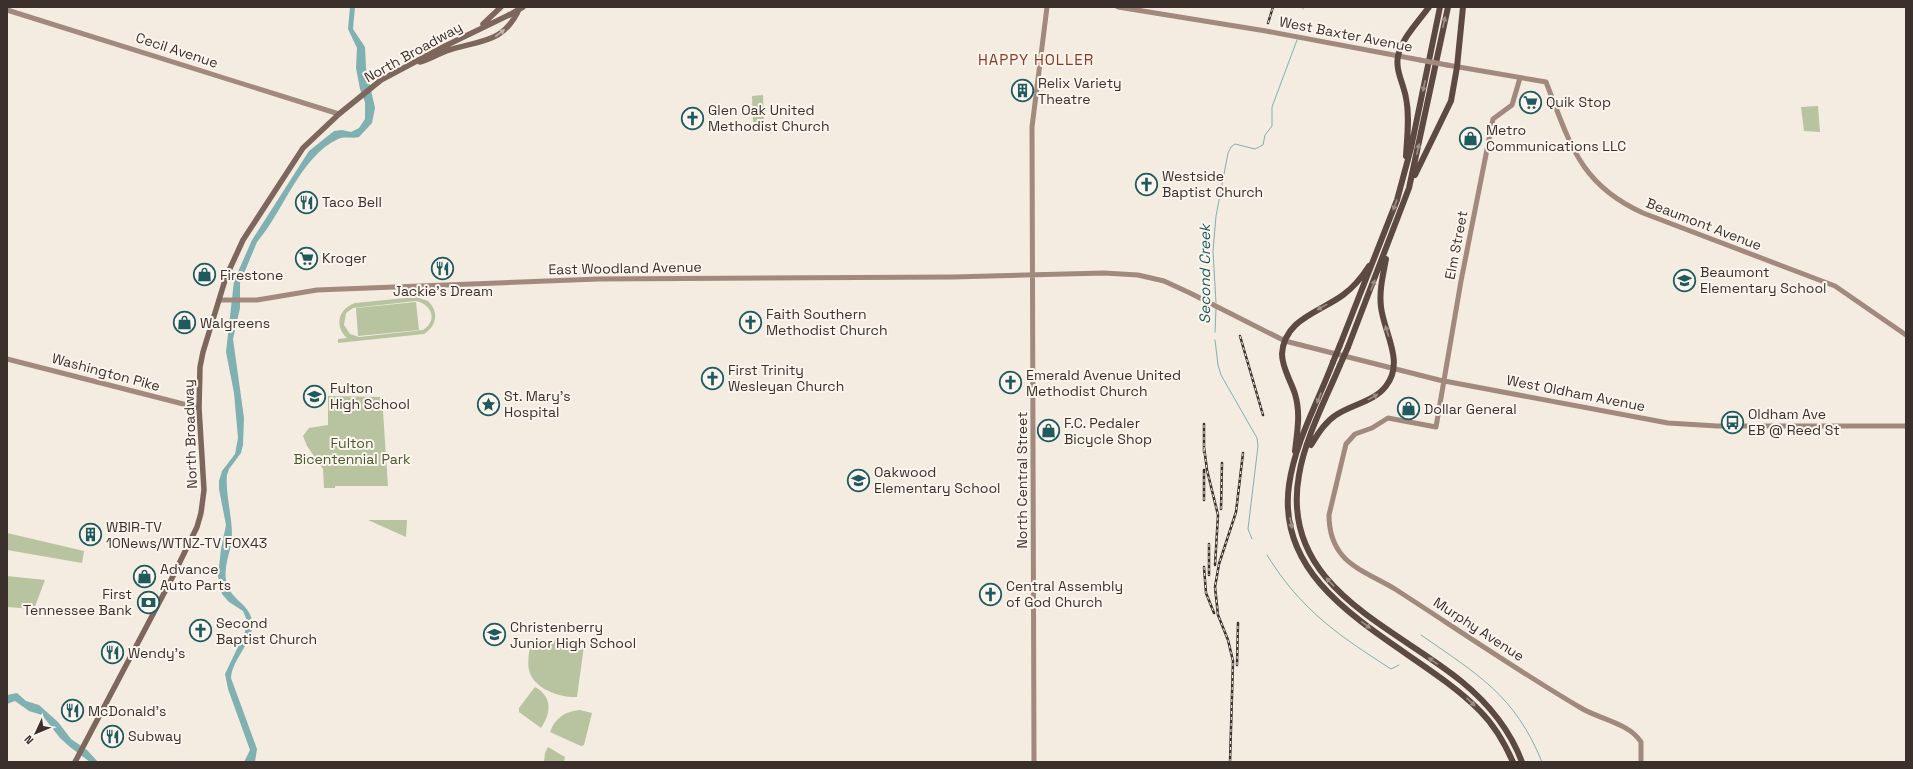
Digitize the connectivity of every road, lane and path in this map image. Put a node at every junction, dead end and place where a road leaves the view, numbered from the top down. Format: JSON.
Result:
{"nodes":[{"id":1,"x":501,"y":7,"type":"edge"},
{"id":2,"x":520,"y":7,"type":"edge"},
{"id":3,"x":524,"y":7,"type":"edge"},
{"id":4,"x":1047,"y":7,"type":"edge"},
{"id":5,"x":1118,"y":7,"type":"edge"},
{"id":6,"x":1429,"y":7,"type":"edge"},
{"id":7,"x":1440,"y":7,"type":"edge"},
{"id":8,"x":1448,"y":7,"type":"edge"},
{"id":9,"x":1463,"y":7,"type":"edge"},
{"id":10,"x":7,"y":10,"type":"edge"},
{"id":11,"x":469,"y":34,"type":"junction"},
{"id":12,"x":469,"y":46,"type":"junction"},
{"id":13,"x":439,"y":49,"type":"junction"},
{"id":14,"x":1398,"y":56,"type":"junction"},
{"id":15,"x":410,"y":65,"type":"junction"},
{"id":16,"x":1457,"y":67,"type":"junction"},
{"id":17,"x":1520,"y":78,"type":"junction"},
{"id":18,"x":1546,"y":82,"type":"joint"},
{"id":19,"x":339,"y":114,"type":"junction"},
{"id":20,"x":1406,"y":168,"type":"junction"},
{"id":21,"x":1409,"y":188,"type":"junction"},
{"id":22,"x":1391,"y":238,"type":"junction"},
{"id":23,"x":1378,"y":251,"type":"junction"},
{"id":24,"x":1033,"y":275,"type":"junction"},
{"id":25,"x":1190,"y":293,"type":"joint"},
{"id":26,"x":219,"y":300,"type":"junction"},
{"id":27,"x":1906,"y":334,"type":"edge"},
{"id":28,"x":1285,"y":341,"type":"junction"},
{"id":29,"x":7,"y":359,"type":"edge"},
{"id":30,"x":1394,"y":370,"type":"junction"},
{"id":31,"x":1444,"y":381,"type":"junction"},
{"id":32,"x":199,"y":408,"type":"junction"},
{"id":33,"x":1906,"y":426,"type":"edge"},
{"id":34,"x":1303,"y":457,"type":"junction"},
{"id":35,"x":1293,"y":465,"type":"junction"},
{"id":36,"x":1329,"y":515,"type":"joint"},
{"id":37,"x":75,"y":762,"type":"edge"},
{"id":38,"x":1034,"y":762,"type":"edge"},
{"id":39,"x":1512,"y":762,"type":"edge"},
{"id":40,"x":1522,"y":762,"type":"edge"},
{"id":41,"x":1641,"y":762,"type":"edge"}],
"edges":[{"from":1,"to":11,"type":"main road"},
{"from":12,"to":2,"type":"main road","one_way":true},
{"from":3,"to":11,"type":"main road","name":"North Broadway","bridge":true},
{"from":4,"to":24,"type":"street","name":"North Central Street"},
{"from":5,"to":14,"type":"street","name":"West Baxter Avenue"},
{"from":6,"to":14,"type":"highway"},
{"from":7,"to":20,"type":"highway","one_way":true},
{"from":21,"to":8,"type":"highway","one_way":true},
{"from":9,"to":16,"type":"highway"},
{"from":10,"to":19,"type":"street","name":"Cecil Avenue"},
{"from":11,"to":13,"type":"main road","name":"North Broadway"},
{"from":12,"to":13,"type":"main road"},
{"from":12,"to":15,"type":"main road"},
{"from":13,"to":15,"type":"main road","name":"North Broadway"},
{"from":14,"to":16,"type":"street","name":"West Baxter Avenue","bridge":true},
{"from":14,"to":20,"type":"highway"},
{"from":15,"to":19,"type":"main road","name":"North Broadway"},
{"from":16,"to":17,"type":"street","name":"West Baxter Avenue"},
{"from":16,"to":21,"type":"highway"},
{"from":17,"to":18,"type":"street","name":"West Baxter Avenue"},
{"from":17,"to":31,"type":"street","name":"Elm Street"},
{"from":18,"to":27,"type":"street","name":"Beaumont Avenue"},
{"from":19,"to":26,"type":"main road","name":"North Broadway"},
{"from":20,"to":23,"type":"highway","one_way":true},
{"from":21,"to":22,"type":"highway"},
{"from":30,"to":22,"type":"highway","one_way":true},
{"from":34,"to":22,"type":"highway","one_way":true,"bridge":true},
{"from":23,"to":28,"type":"highway","one_way":true},
{"from":23,"to":35,"type":"highway","one_way":true,"bridge":true},
{"from":24,"to":25,"type":"street","name":"East Woodland Avenue"},
{"from":24,"to":26,"type":"street","name":"East Woodland Avenue"},
{"from":24,"to":38,"type":"street","name":"North Central Street"},
{"from":25,"to":28,"type":"street","name":"West Oldham Avenue"},
{"from":26,"to":32,"type":"main road","name":"North Broadway"},
{"from":28,"to":30,"type":"street","name":"West Oldham Avenue"},
{"from":28,"to":35,"type":"highway"},
{"from":29,"to":32,"type":"street","name":"Washington Pike"},
{"from":30,"to":31,"type":"street","name":"West Oldham Avenue"},
{"from":34,"to":30,"type":"highway","one_way":true},
{"from":31,"to":33,"type":"street","name":"West Oldham Avenue"},
{"from":31,"to":36,"type":"street","name":"Elm Street"},
{"from":32,"to":37,"type":"main road","name":"North Broadway"},
{"from":40,"to":34,"type":"highway","one_way":true},
{"from":35,"to":39,"type":"highway","one_way":true},
{"from":36,"to":41,"type":"street","name":"Murphy Avenue"}]}
